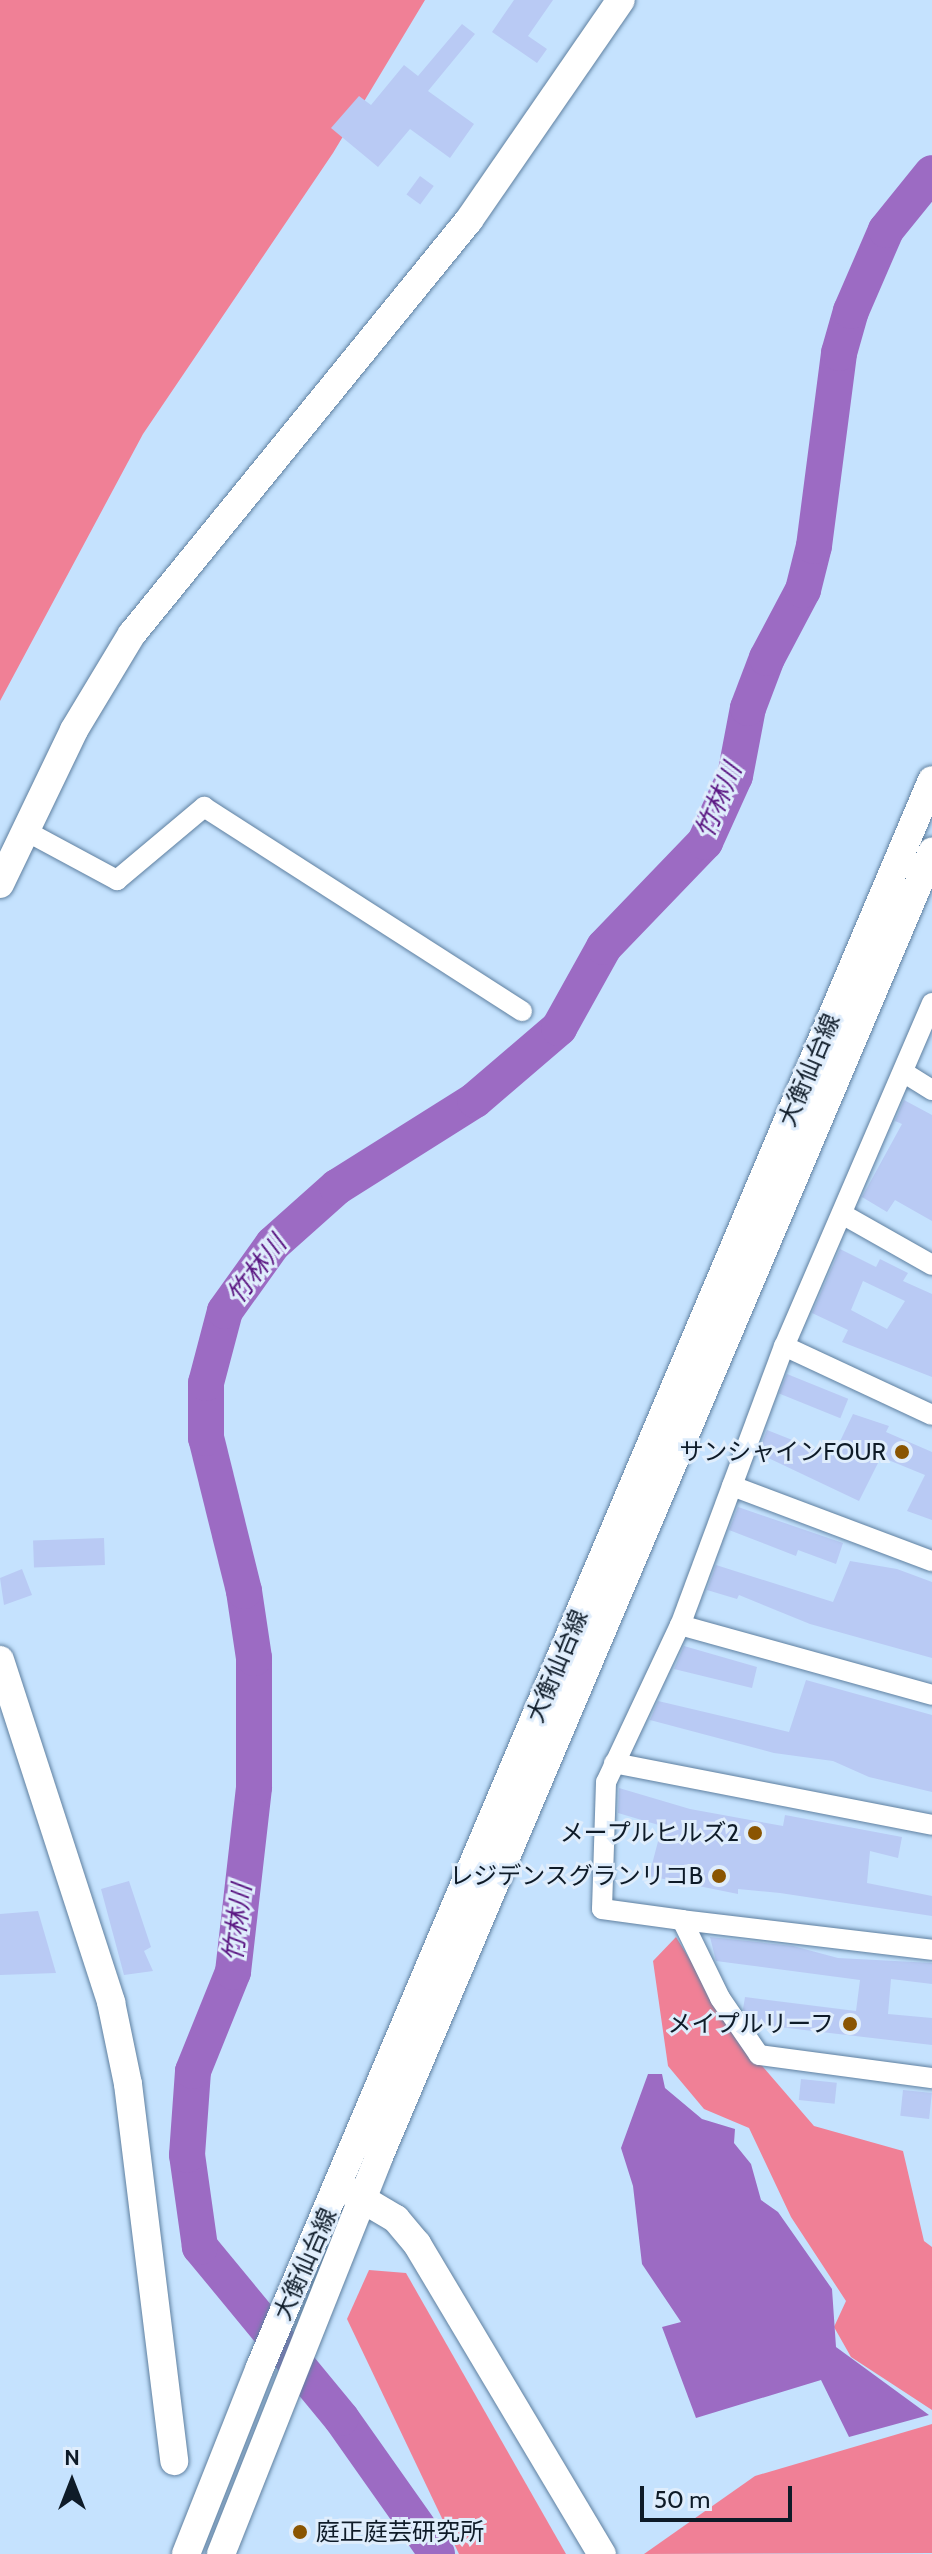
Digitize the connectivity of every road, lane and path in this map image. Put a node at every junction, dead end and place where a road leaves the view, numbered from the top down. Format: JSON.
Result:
{"nodes":[{"id":1,"x":621,"y":0,"type":"edge"},
{"id":2,"x":932,"y":780,"type":"edge"},
{"id":3,"x":24,"y":830,"type":"junction"},
{"id":4,"x":932,"y":852,"type":"edge"},
{"id":5,"x":0,"y":884,"type":"edge"},
{"id":6,"x":932,"y":1003,"type":"edge"},
{"id":7,"x":522,"y":1011,"type":"dead end"},
{"id":8,"x":903,"y":1072,"type":"junction"},
{"id":9,"x":932,"y":1090,"type":"edge"},
{"id":10,"x":842,"y":1214,"type":"junction"},
{"id":11,"x":932,"y":1265,"type":"edge"},
{"id":12,"x":784,"y":1346,"type":"junction"},
{"id":13,"x":932,"y":1415,"type":"edge"},
{"id":14,"x":732,"y":1486,"type":"junction"},
{"id":15,"x":932,"y":1561,"type":"edge"},
{"id":16,"x":680,"y":1625,"type":"junction"},
{"id":17,"x":0,"y":1660,"type":"edge"},
{"id":18,"x":932,"y":1695,"type":"edge"},
{"id":19,"x":614,"y":1763,"type":"junction"},
{"id":20,"x":932,"y":1825,"type":"edge"},
{"id":21,"x":682,"y":1920,"type":"junction"},
{"id":22,"x":932,"y":1950,"type":"edge"},
{"id":23,"x":932,"y":2078,"type":"edge"},
{"id":24,"x":352,"y":2191,"type":"junction"},
{"id":25,"x":174,"y":2461,"type":"dead end"},
{"id":26,"x":186,"y":2554,"type":"edge"},
{"id":27,"x":221,"y":2554,"type":"edge"},
{"id":28,"x":602,"y":2554,"type":"edge"}],
"edges":[{"from":1,"to":3,"type":"main road"},
{"from":2,"to":24,"type":"main road","name":"大衡仙台線"},
{"from":3,"to":5,"type":"main road"},
{"from":3,"to":7,"type":"street"},
{"from":4,"to":24,"type":"main road","name":"大衡仙台線"},
{"from":6,"to":8,"type":"street"},
{"from":8,"to":9,"type":"street"},
{"from":8,"to":10,"type":"street"},
{"from":10,"to":11,"type":"street"},
{"from":10,"to":12,"type":"street"},
{"from":12,"to":13,"type":"street"},
{"from":12,"to":14,"type":"street"},
{"from":14,"to":15,"type":"street"},
{"from":14,"to":16,"type":"street"},
{"from":16,"to":18,"type":"street"},
{"from":16,"to":19,"type":"street"},
{"from":17,"to":25,"type":"main road"},
{"from":19,"to":20,"type":"street"},
{"from":19,"to":21,"type":"street"},
{"from":21,"to":22,"type":"street"},
{"from":21,"to":23,"type":"street"},
{"from":24,"to":26,"type":"main road","name":"大衡仙台線"},
{"from":24,"to":27,"type":"main road","name":"大衡仙台線"},
{"from":24,"to":28,"type":"main road"}]}
